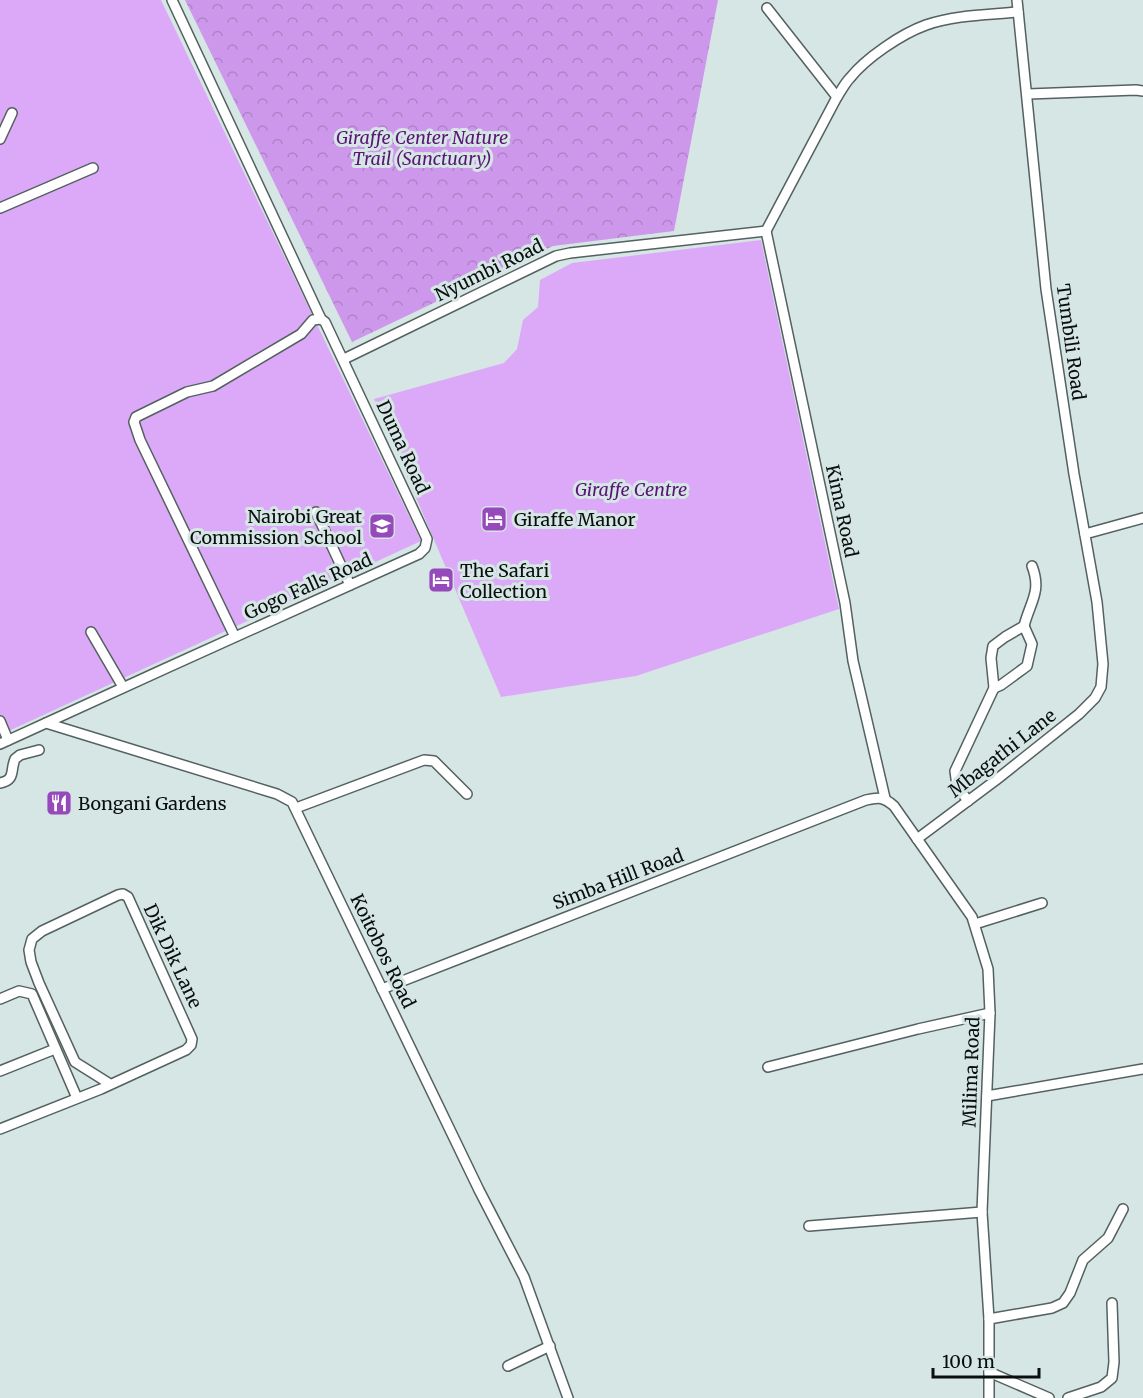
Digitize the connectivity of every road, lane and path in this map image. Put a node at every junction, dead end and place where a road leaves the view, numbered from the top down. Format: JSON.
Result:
{"nodes":[{"id":1,"x":1017,"y":0,"type":"edge"},
{"id":2,"x":173,"y":2,"type":"edge"},
{"id":3,"x":767,"y":8,"type":"dead end"},
{"id":4,"x":1018,"y":12,"type":"junction"},
{"id":5,"x":1143,"y":91,"type":"edge"},
{"id":6,"x":1028,"y":94,"type":"junction"},
{"id":7,"x":837,"y":97,"type":"junction"},
{"id":8,"x":12,"y":113,"type":"dead end"},
{"id":9,"x":0,"y":139,"type":"edge"},
{"id":10,"x":93,"y":168,"type":"dead end"},
{"id":11,"x":0,"y":208,"type":"edge"},
{"id":12,"x":766,"y":231,"type":"junction"},
{"id":13,"x":321,"y":319,"type":"junction"},
{"id":14,"x":344,"y":359,"type":"junction"},
{"id":15,"x":316,"y":512,"type":"dead end"},
{"id":16,"x":1143,"y":518,"type":"edge"},
{"id":17,"x":1085,"y":534,"type":"junction"},
{"id":18,"x":425,"y":548,"type":"joint"},
{"id":19,"x":1032,"y":566,"type":"dead end"},
{"id":20,"x":350,"y":585,"type":"junction"},
{"id":21,"x":1024,"y":626,"type":"junction"},
{"id":22,"x":91,"y":632,"type":"dead end"},
{"id":23,"x":235,"y":637,"type":"junction"},
{"id":24,"x":123,"y":687,"type":"junction"},
{"id":25,"x":1101,"y":687,"type":"joint"},
{"id":26,"x":994,"y":688,"type":"junction"},
{"id":27,"x":0,"y":721,"type":"edge"},
{"id":28,"x":46,"y":723,"type":"junction"},
{"id":29,"x":4,"y":742,"type":"edge"},
{"id":30,"x":39,"y":750,"type":"dead end"},
{"id":31,"x":0,"y":783,"type":"edge"},
{"id":32,"x":467,"y":794,"type":"dead end"},
{"id":33,"x":885,"y":798,"type":"junction"},
{"id":34,"x":968,"y":801,"type":"junction"},
{"id":35,"x":296,"y":808,"type":"junction"},
{"id":36,"x":917,"y":839,"type":"junction"},
{"id":37,"x":1042,"y":903,"type":"dead end"},
{"id":38,"x":975,"y":924,"type":"junction"},
{"id":39,"x":382,"y":989,"type":"junction"},
{"id":40,"x":0,"y":999,"type":"edge"},
{"id":41,"x":990,"y":1013,"type":"junction"},
{"id":42,"x":55,"y":1049,"type":"junction"},
{"id":43,"x":768,"y":1067,"type":"dead end"},
{"id":44,"x":1143,"y":1069,"type":"edge"},
{"id":45,"x":0,"y":1071,"type":"edge"},
{"id":46,"x":110,"y":1084,"type":"junction"},
{"id":47,"x":987,"y":1096,"type":"junction"},
{"id":48,"x":77,"y":1098,"type":"junction"},
{"id":49,"x":0,"y":1129,"type":"edge"},
{"id":50,"x":1123,"y":1209,"type":"dead end"},
{"id":51,"x":982,"y":1212,"type":"junction"},
{"id":52,"x":809,"y":1226,"type":"dead end"},
{"id":53,"x":1112,"y":1303,"type":"dead end"},
{"id":54,"x":989,"y":1319,"type":"junction"},
{"id":55,"x":550,"y":1346,"type":"junction"},
{"id":56,"x":508,"y":1366,"type":"dead end"},
{"id":57,"x":989,"y":1372,"type":"junction"},
{"id":58,"x":568,"y":1398,"type":"edge"},
{"id":59,"x":989,"y":1398,"type":"edge"},
{"id":60,"x":1049,"y":1398,"type":"edge"},
{"id":61,"x":1068,"y":1398,"type":"edge"}],
"edges":[{"from":1,"to":4,"type":"street","name":"Tumbili Road"},
{"from":2,"to":13,"type":"street","name":"Duma Road"},
{"from":3,"to":7,"type":"street"},
{"from":4,"to":6,"type":"street","name":"Tumbili Road"},
{"from":4,"to":7,"type":"street"},
{"from":5,"to":6,"type":"street"},
{"from":6,"to":17,"type":"street","name":"Tumbili Road"},
{"from":7,"to":12,"type":"street"},
{"from":8,"to":9,"type":"street"},
{"from":10,"to":11,"type":"street"},
{"from":12,"to":14,"type":"street","name":"Nyumbi Road"},
{"from":12,"to":33,"type":"street","name":"Kima Road"},
{"from":13,"to":14,"type":"street","name":"Duma Road"},
{"from":13,"to":23,"type":"street","name":"Gogo Falls Road"},
{"from":14,"to":18,"type":"street","name":"Duma Road"},
{"from":15,"to":20,"type":"street"},
{"from":16,"to":17,"type":"street"},
{"from":17,"to":25,"type":"street","name":"Tumbili Road"},
{"from":18,"to":20,"type":"street","name":"Gogo Falls Road"},
{"from":19,"to":21,"type":"street"},
{"from":20,"to":23,"type":"street","name":"Gogo Falls Road"},
{"from":21,"to":26,"type":"street"},
{"from":21,"to":26,"type":"street"},
{"from":22,"to":24,"type":"street"},
{"from":23,"to":24,"type":"street","name":"Gogo Falls Road"},
{"from":24,"to":28,"type":"street","name":"Gogo Falls Road"},
{"from":25,"to":34,"type":"street","name":"Mbagathi Lane"},
{"from":26,"to":34,"type":"street"},
{"from":27,"to":29,"type":"street"},
{"from":28,"to":29,"type":"street"},
{"from":28,"to":35,"type":"street"},
{"from":30,"to":31,"type":"street"},
{"from":32,"to":35,"type":"street"},
{"from":33,"to":36,"type":"street","name":"Milima Road"},
{"from":33,"to":39,"type":"street","name":"Simba Hill Road"},
{"from":34,"to":36,"type":"street","name":"Mbagathi Lane"},
{"from":35,"to":39,"type":"street","name":"Koitobos Road"},
{"from":36,"to":38,"type":"street","name":"Milima Road"},
{"from":37,"to":38,"type":"street"},
{"from":38,"to":41,"type":"street","name":"Milima Road"},
{"from":39,"to":55,"type":"street","name":"Koitobos Road"},
{"from":40,"to":42,"type":"street"},
{"from":41,"to":43,"type":"street"},
{"from":41,"to":47,"type":"street","name":"Milima Road"},
{"from":42,"to":45,"type":"street"},
{"from":42,"to":48,"type":"street"},
{"from":44,"to":47,"type":"street"},
{"from":46,"to":46,"type":"street","name":"Dik Dik Lane"},
{"from":46,"to":48,"type":"street","name":"Dik Dik Lane"},
{"from":47,"to":51,"type":"street","name":"Milima Road"},
{"from":48,"to":49,"type":"street","name":"Dik Dik Lane"},
{"from":50,"to":54,"type":"street"},
{"from":51,"to":52,"type":"street"},
{"from":51,"to":54,"type":"street","name":"Milima Road"},
{"from":53,"to":61,"type":"street"},
{"from":54,"to":57,"type":"street","name":"Milima Road"},
{"from":55,"to":56,"type":"street"},
{"from":55,"to":58,"type":"street","name":"Koitobos Road"},
{"from":57,"to":59,"type":"street","name":"Milima Road"},
{"from":57,"to":60,"type":"street"}]}
